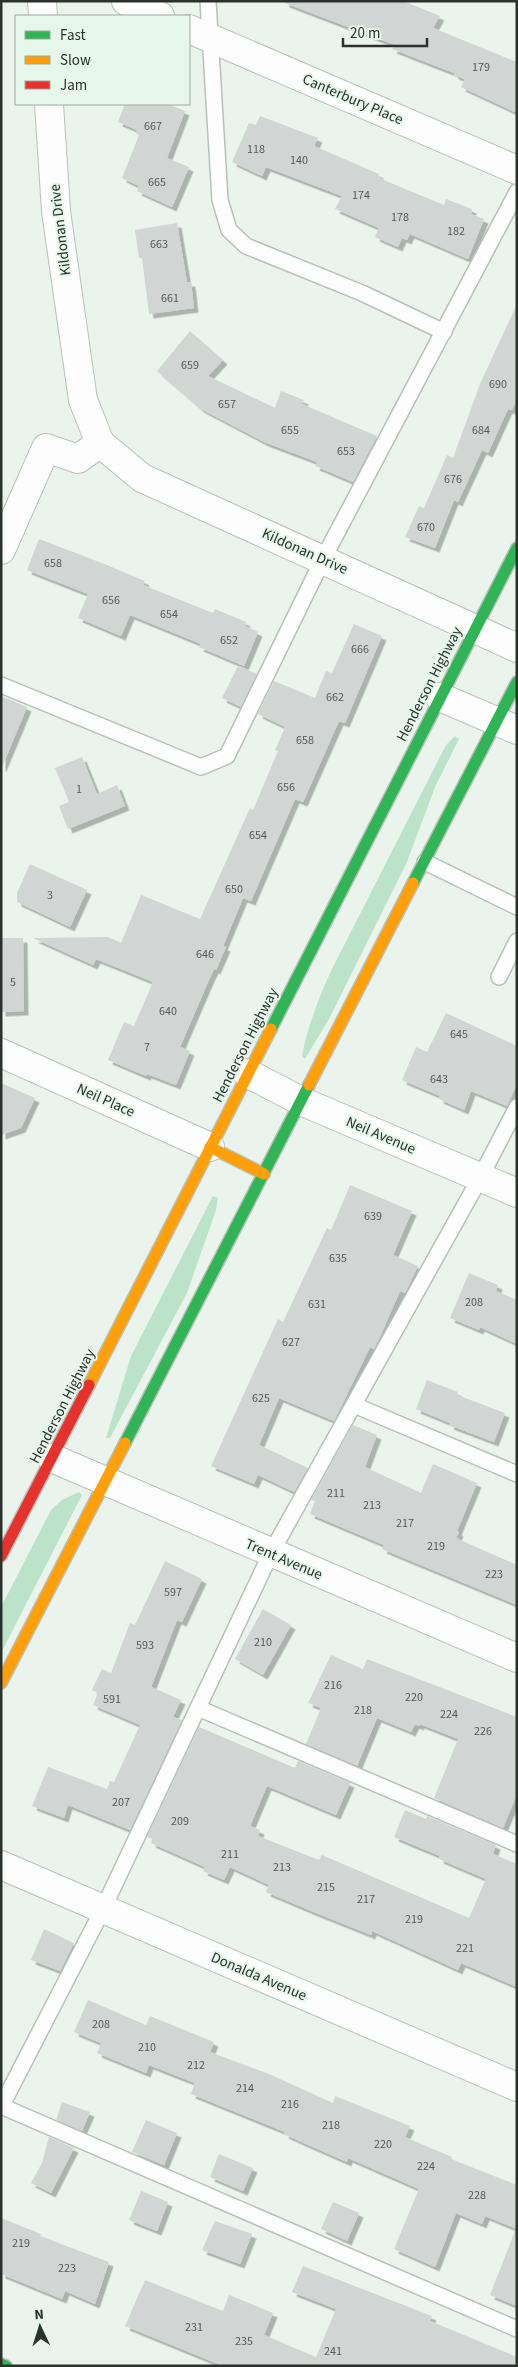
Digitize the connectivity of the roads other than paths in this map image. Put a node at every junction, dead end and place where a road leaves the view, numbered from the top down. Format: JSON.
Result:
{"nodes":[{"id":1,"x":42,"y":1,"type":"edge"},
{"id":2,"x":126,"y":1,"type":"edge"},
{"id":3,"x":208,"y":1,"type":"edge"},
{"id":4,"x":43,"y":15,"type":"edge"},
{"id":5,"x":158,"y":15,"type":"edge"},
{"id":6,"x":200,"y":33,"type":"edge"},
{"id":7,"x":49,"y":105,"type":"edge"},
{"id":8,"x":517,"y":170,"type":"edge"},
{"id":9,"x":517,"y":192,"type":"edge"},
{"id":10,"x":444,"y":332,"type":"junction"},
{"id":11,"x":100,"y":443,"type":"junction"},
{"id":12,"x":517,"y":548,"type":"edge"},
{"id":13,"x":1,"y":550,"type":"edge"},
{"id":14,"x":323,"y":559,"type":"junction"},
{"id":15,"x":474,"y":628,"type":"junction"},
{"id":16,"x":517,"y":648,"type":"edge"},
{"id":17,"x":517,"y":682,"type":"edge"},
{"id":18,"x":1,"y":685,"type":"edge"},
{"id":19,"x":440,"y":697,"type":"junction"},
{"id":20,"x":507,"y":726,"type":"edge"},
{"id":21,"x":424,"y":862,"type":"junction"},
{"id":22,"x":517,"y":907,"type":"edge"},
{"id":23,"x":517,"y":941,"type":"edge"},
{"id":24,"x":499,"y":977,"type":"dead end"},
{"id":25,"x":1,"y":1052,"type":"edge"},
{"id":26,"x":247,"y":1074,"type":"junction"},
{"id":27,"x":301,"y":1101,"type":"junction"},
{"id":28,"x":517,"y":1107,"type":"edge"},
{"id":29,"x":210,"y":1146,"type":"junction"},
{"id":30,"x":264,"y":1174,"type":"junction"},
{"id":31,"x":480,"y":1178,"type":"junction"},
{"id":32,"x":517,"y":1193,"type":"edge"},
{"id":33,"x":354,"y":1404,"type":"junction"},
{"id":34,"x":52,"y":1458,"type":"junction"},
{"id":35,"x":517,"y":1474,"type":"edge"},
{"id":36,"x":106,"y":1480,"type":"junction"},
{"id":37,"x":271,"y":1553,"type":"junction"},
{"id":38,"x":1,"y":1556,"type":"edge"},
{"id":39,"x":517,"y":1658,"type":"edge"},
{"id":40,"x":1,"y":1683,"type":"edge"},
{"id":41,"x":198,"y":1708,"type":"junction"},
{"id":42,"x":517,"y":1844,"type":"edge"},
{"id":43,"x":1,"y":1865,"type":"edge"},
{"id":44,"x":103,"y":1909,"type":"junction"},
{"id":45,"x":517,"y":2087,"type":"edge"},
{"id":46,"x":1,"y":2106,"type":"edge"},
{"id":47,"x":517,"y":2329,"type":"edge"},
{"id":48,"x":1,"y":2364,"type":"edge"},
{"id":49,"x":6,"y":2366,"type":"edge"}],
"edges":[{"from":1,"to":4,"type":"street"},
{"from":2,"to":5,"type":"street"},
{"from":3,"to":6,"type":"lane"},
{"from":6,"to":8,"type":"street","name":"Canterbury Place"},
{"from":6,"to":10,"type":"lane"},
{"from":7,"to":11,"type":"street","name":"Kildonan Drive"},
{"from":9,"to":10,"type":"lane"},
{"from":10,"to":14,"type":"lane"},
{"from":11,"to":13,"type":"street"},
{"from":11,"to":14,"type":"street","name":"Kildonan Drive"},
{"from":12,"to":15,"type":"main road","name":"Henderson Highway"},
{"from":14,"to":15,"type":"street","name":"Kildonan Drive"},
{"from":14,"to":18,"type":"lane"},
{"from":15,"to":16,"type":"street","name":"Kildonan Drive"},
{"from":15,"to":19,"type":"main road","name":"Henderson Highway"},
{"from":17,"to":20,"type":"main road"},
{"from":19,"to":20,"type":"street"},
{"from":19,"to":26,"type":"main road","name":"Henderson Highway"},
{"from":20,"to":21,"type":"main road"},
{"from":21,"to":22,"type":"lane"},
{"from":21,"to":27,"type":"main road"},
{"from":23,"to":24,"type":"lane"},
{"from":25,"to":29,"type":"street","name":"Neil Place"},
{"from":26,"to":27,"type":"street","name":"Neil Avenue"},
{"from":26,"to":29,"type":"main road","name":"Henderson Highway"},
{"from":27,"to":30,"type":"main road"},
{"from":27,"to":31,"type":"street","name":"Neil Avenue"},
{"from":28,"to":31,"type":"lane"},
{"from":29,"to":30,"type":"main road"},
{"from":29,"to":34,"type":"main road","name":"Henderson Highway"},
{"from":30,"to":36,"type":"main road"},
{"from":31,"to":32,"type":"street","name":"Neil Avenue"},
{"from":31,"to":33,"type":"lane"},
{"from":33,"to":35,"type":"lane"},
{"from":33,"to":37,"type":"lane"},
{"from":34,"to":36,"type":"street","name":"Trent Avenue"},
{"from":34,"to":38,"type":"main road","name":"Henderson Highway"},
{"from":36,"to":37,"type":"street","name":"Trent Avenue"},
{"from":36,"to":40,"type":"main road"},
{"from":37,"to":39,"type":"street","name":"Trent Avenue"},
{"from":37,"to":41,"type":"lane"},
{"from":41,"to":42,"type":"lane"},
{"from":41,"to":44,"type":"lane"},
{"from":43,"to":44,"type":"street","name":"Donalda Avenue"},
{"from":44,"to":45,"type":"street","name":"Donalda Avenue"},
{"from":44,"to":46,"type":"lane"},
{"from":46,"to":47,"type":"lane"},
{"from":48,"to":49,"type":"main road"}]}
